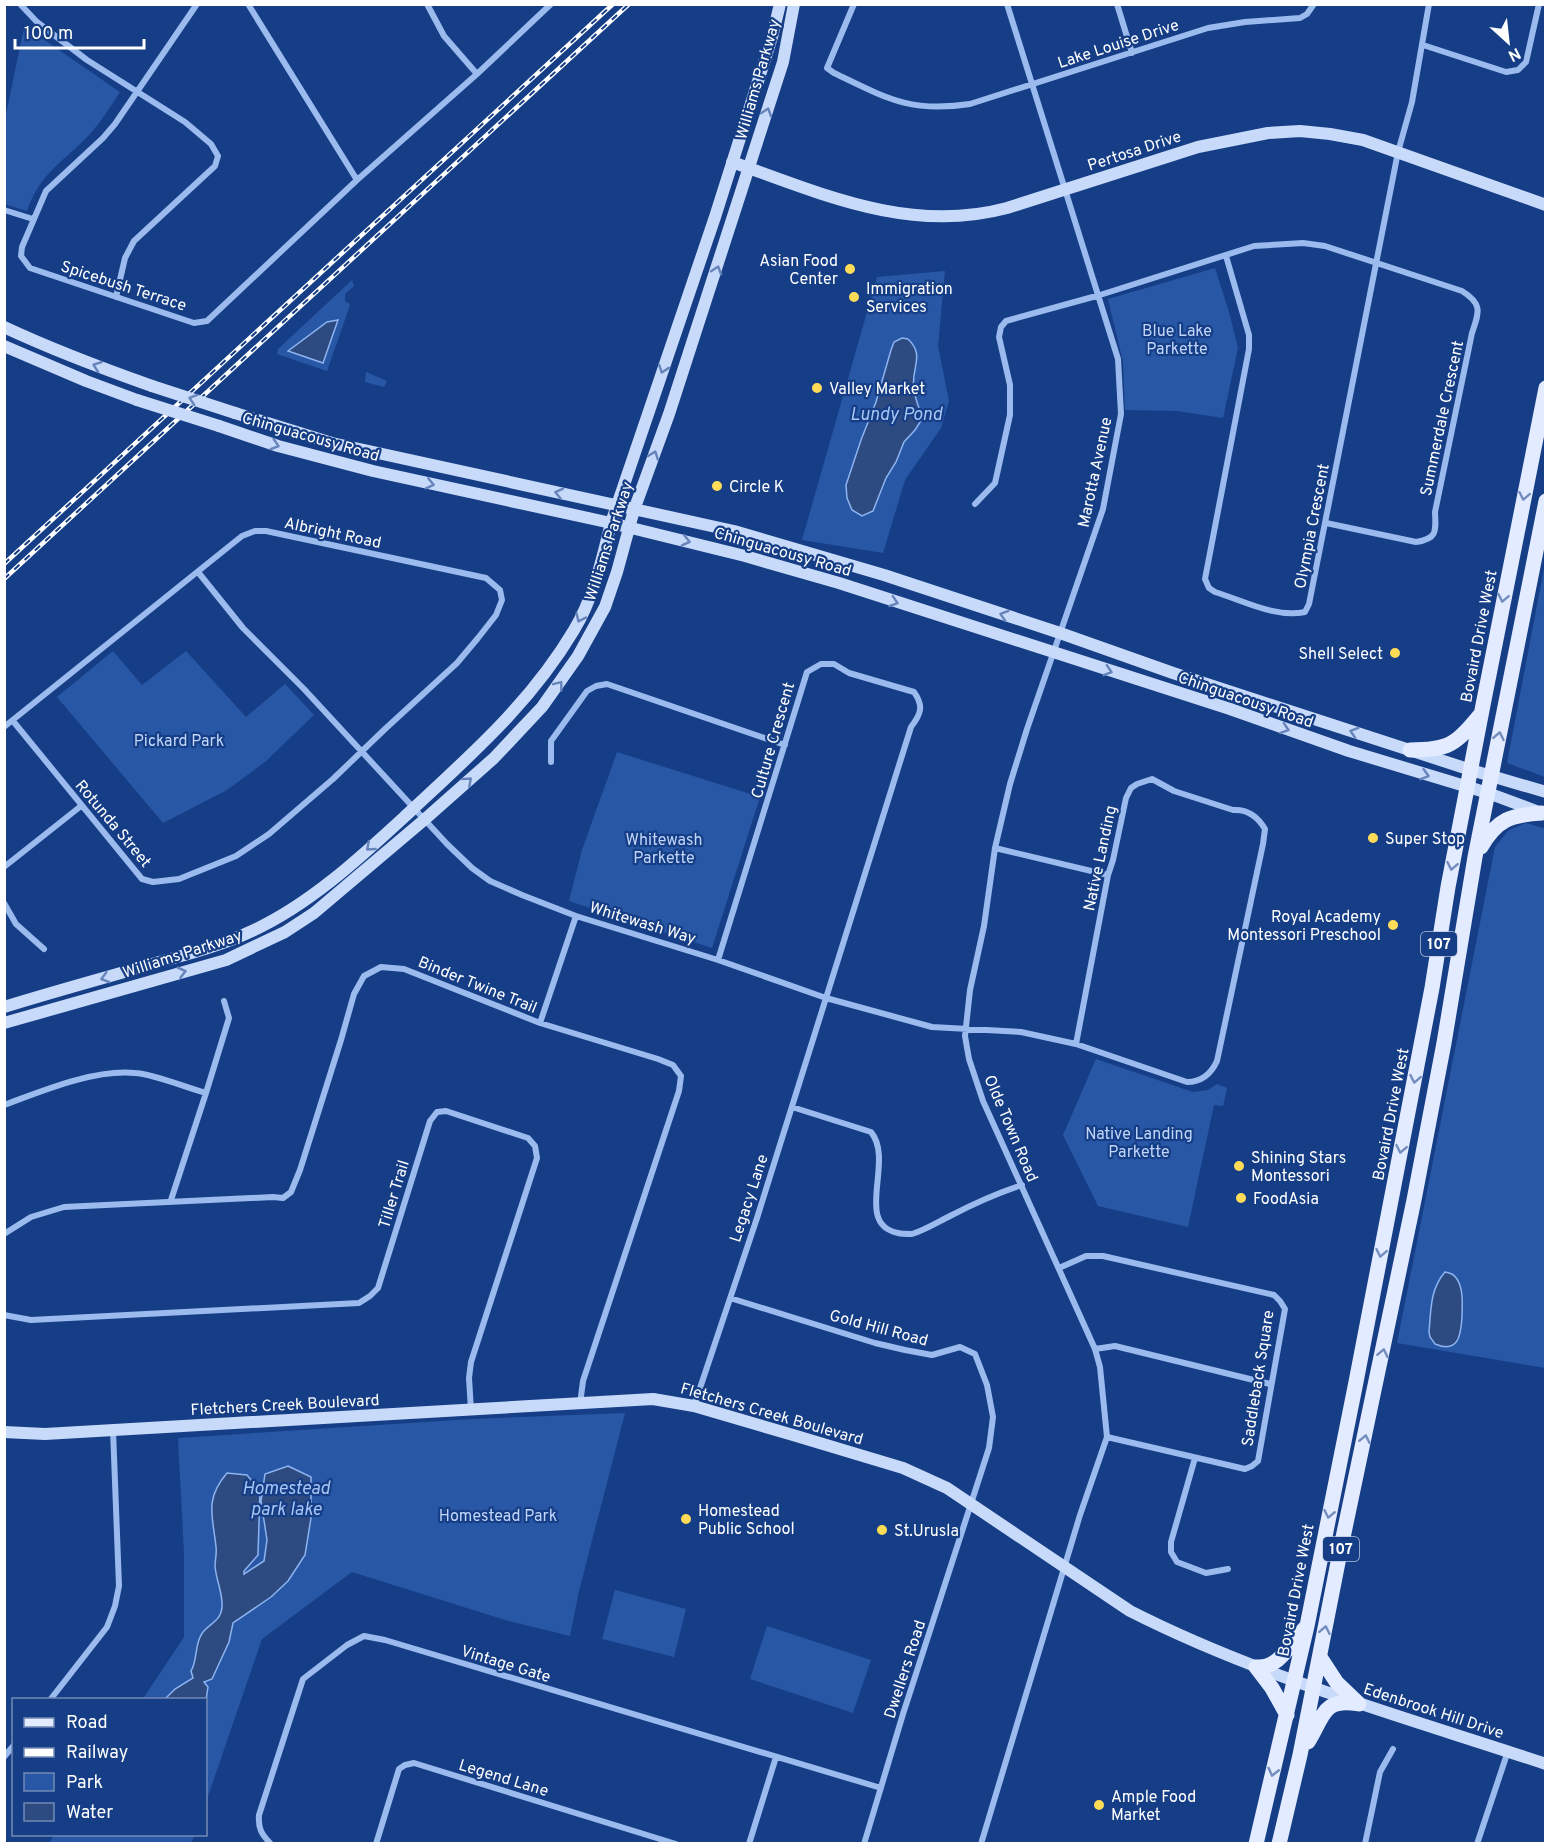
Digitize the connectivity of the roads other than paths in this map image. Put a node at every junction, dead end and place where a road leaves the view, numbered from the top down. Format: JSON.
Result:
{"nodes":[{"id":1,"x":20,"y":4,"type":"edge"},
{"id":2,"x":196,"y":4,"type":"edge"},
{"id":3,"x":248,"y":4,"type":"edge"},
{"id":4,"x":427,"y":4,"type":"edge"},
{"id":5,"x":551,"y":4,"type":"edge"},
{"id":6,"x":780,"y":4,"type":"edge"},
{"id":7,"x":795,"y":4,"type":"edge"},
{"id":8,"x":854,"y":4,"type":"edge"},
{"id":9,"x":1007,"y":4,"type":"edge"},
{"id":10,"x":1117,"y":4,"type":"edge"},
{"id":11,"x":1314,"y":4,"type":"edge"},
{"id":12,"x":1429,"y":4,"type":"edge"},
{"id":13,"x":1539,"y":4,"type":"edge"},
{"id":14,"x":1423,"y":45,"type":"junction"},
{"id":15,"x":1132,"y":53,"type":"junction"},
{"id":16,"x":477,"y":74,"type":"junction"},
{"id":17,"x":1032,"y":85,"type":"junction"},
{"id":18,"x":137,"y":92,"type":"junction"},
{"id":19,"x":1398,"y":152,"type":"junction"},
{"id":20,"x":732,"y":162,"type":"junction"},
{"id":21,"x":749,"y":168,"type":"junction"},
{"id":22,"x":357,"y":180,"type":"junction"},
{"id":23,"x":1066,"y":189,"type":"junction"},
{"id":24,"x":1545,"y":206,"type":"edge"},
{"id":25,"x":4,"y":210,"type":"edge"},
{"id":26,"x":33,"y":219,"type":"junction"},
{"id":27,"x":1226,"y":256,"type":"junction"},
{"id":28,"x":1377,"y":262,"type":"junction"},
{"id":29,"x":1100,"y":295,"type":"junction"},
{"id":30,"x":116,"y":297,"type":"junction"},
{"id":31,"x":4,"y":327,"type":"edge"},
{"id":32,"x":4,"y":346,"type":"edge"},
{"id":33,"x":1545,"y":388,"type":"edge"},
{"id":34,"x":1545,"y":501,"type":"edge"},
{"id":35,"x":975,"y":504,"type":"dead end"},
{"id":36,"x":616,"y":506,"type":"junction"},
{"id":37,"x":634,"y":510,"type":"junction"},
{"id":38,"x":611,"y":523,"type":"junction"},
{"id":39,"x":1326,"y":523,"type":"junction"},
{"id":40,"x":629,"y":528,"type":"junction"},
{"id":41,"x":198,"y":572,"type":"junction"},
{"id":42,"x":1060,"y":633,"type":"junction"},
{"id":43,"x":1053,"y":653,"type":"junction"},
{"id":44,"x":1482,"y":713,"type":"junction"},
{"id":45,"x":13,"y":721,"type":"junction"},
{"id":46,"x":4,"y":727,"type":"edge"},
{"id":47,"x":785,"y":744,"type":"junction"},
{"id":48,"x":1410,"y":750,"type":"junction"},
{"id":49,"x":363,"y":752,"type":"junction"},
{"id":50,"x":552,"y":762,"type":"dead end"},
{"id":51,"x":1471,"y":770,"type":"junction"},
{"id":52,"x":1491,"y":777,"type":"junction"},
{"id":53,"x":1467,"y":788,"type":"junction"},
{"id":54,"x":1545,"y":792,"type":"edge"},
{"id":55,"x":1488,"y":794,"type":"junction"},
{"id":56,"x":81,"y":806,"type":"junction"},
{"id":57,"x":413,"y":808,"type":"junction"},
{"id":58,"x":1544,"y":813,"type":"edge"},
{"id":59,"x":424,"y":820,"type":"junction"},
{"id":60,"x":995,"y":848,"type":"junction"},
{"id":61,"x":1476,"y":857,"type":"junction"},
{"id":62,"x":4,"y":867,"type":"edge"},
{"id":63,"x":1108,"y":875,"type":"junction"},
{"id":64,"x":4,"y":903,"type":"edge"},
{"id":65,"x":576,"y":916,"type":"junction"},
{"id":66,"x":44,"y":949,"type":"dead end"},
{"id":67,"x":718,"y":960,"type":"junction"},
{"id":68,"x":826,"y":998,"type":"junction"},
{"id":69,"x":224,"y":1001,"type":"dead end"},
{"id":70,"x":4,"y":1007,"type":"edge"},
{"id":71,"x":4,"y":1023,"type":"edge"},
{"id":72,"x":540,"y":1023,"type":"junction"},
{"id":73,"x":966,"y":1028,"type":"junction"},
{"id":74,"x":1422,"y":1039,"type":"junction"},
{"id":75,"x":1444,"y":1042,"type":"junction"},
{"id":76,"x":1076,"y":1044,"type":"junction"},
{"id":77,"x":206,"y":1093,"type":"junction"},
{"id":78,"x":4,"y":1105,"type":"edge"},
{"id":79,"x":792,"y":1107,"type":"junction"},
{"id":80,"x":1022,"y":1185,"type":"junction"},
{"id":81,"x":171,"y":1200,"type":"junction"},
{"id":82,"x":4,"y":1234,"type":"edge"},
{"id":83,"x":1059,"y":1268,"type":"junction"},
{"id":84,"x":730,"y":1298,"type":"junction"},
{"id":85,"x":4,"y":1314,"type":"edge"},
{"id":86,"x":1095,"y":1349,"type":"junction"},
{"id":87,"x":1270,"y":1384,"type":"junction"},
{"id":88,"x":580,"y":1404,"type":"junction"},
{"id":89,"x":694,"y":1406,"type":"junction"},
{"id":90,"x":471,"y":1410,"type":"junction"},
{"id":91,"x":113,"y":1430,"type":"junction"},
{"id":92,"x":4,"y":1432,"type":"edge"},
{"id":93,"x":1107,"y":1437,"type":"junction"},
{"id":94,"x":1195,"y":1458,"type":"junction"},
{"id":95,"x":971,"y":1503,"type":"junction"},
{"id":96,"x":1066,"y":1567,"type":"junction"},
{"id":97,"x":1228,"y":1569,"type":"dead end"},
{"id":98,"x":1307,"y":1626,"type":"junction"},
{"id":99,"x":1320,"y":1657,"type":"junction"},
{"id":100,"x":1256,"y":1667,"type":"junction"},
{"id":101,"x":1294,"y":1681,"type":"junction"},
{"id":102,"x":1313,"y":1688,"type":"junction"},
{"id":103,"x":52,"y":1698,"type":"edge"},
{"id":104,"x":1359,"y":1704,"type":"junction"},
{"id":105,"x":1287,"y":1715,"type":"junction"},
{"id":106,"x":4,"y":1743,"type":"edge"},
{"id":107,"x":12,"y":1747,"type":"edge"},
{"id":108,"x":1393,"y":1749,"type":"dead end"},
{"id":109,"x":1508,"y":1751,"type":"junction"},
{"id":110,"x":1300,"y":1755,"type":"junction"},
{"id":111,"x":4,"y":1757,"type":"edge"},
{"id":112,"x":776,"y":1757,"type":"junction"},
{"id":113,"x":1545,"y":1764,"type":"edge"},
{"id":114,"x":881,"y":1788,"type":"junction"},
{"id":115,"x":271,"y":1844,"type":"edge"},
{"id":116,"x":376,"y":1844,"type":"edge"},
{"id":117,"x":676,"y":1844,"type":"edge"},
{"id":118,"x":749,"y":1844,"type":"edge"},
{"id":119,"x":864,"y":1844,"type":"edge"},
{"id":120,"x":981,"y":1844,"type":"edge"},
{"id":121,"x":1256,"y":1844,"type":"edge"},
{"id":122,"x":1279,"y":1844,"type":"edge"},
{"id":123,"x":1365,"y":1844,"type":"edge"},
{"id":124,"x":1478,"y":1844,"type":"edge"}],
"edges":[{"from":1,"to":18,"type":"street"},
{"from":2,"to":18,"type":"street","name":"Spicebush Terrace"},
{"from":3,"to":22,"type":"street"},
{"from":4,"to":16,"type":"street"},
{"from":5,"to":16,"type":"street","name":"Spicebush Terrace"},
{"from":6,"to":20,"type":"main road","name":"Williams Parkway"},
{"from":21,"to":7,"type":"main road","name":"Williams Parkway","one_way":true},
{"from":8,"to":17,"type":"street","name":"Lake Louise Drive"},
{"from":9,"to":17,"type":"street","name":"Marotta Avenue"},
{"from":10,"to":15,"type":"street"},
{"from":11,"to":15,"type":"street","name":"Lake Louise Drive"},
{"from":12,"to":14,"type":"street","name":"Olympia Crescent"},
{"from":13,"to":14,"type":"street"},
{"from":14,"to":19,"type":"street","name":"Olympia Crescent"},
{"from":15,"to":17,"type":"street","name":"Lake Louise Drive"},
{"from":16,"to":22,"type":"street","name":"Spicebush Terrace"},
{"from":17,"to":23,"type":"street","name":"Marotta Avenue"},
{"from":18,"to":26,"type":"street","name":"Spicebush Terrace"},
{"from":18,"to":30,"type":"street"},
{"from":19,"to":23,"type":"main road","name":"Pertosa Drive"},
{"from":19,"to":24,"type":"main road","name":"Pertosa Drive"},
{"from":19,"to":28,"type":"street","name":"Olympia Crescent"},
{"from":20,"to":21,"type":"main road","name":"Pertosa Drive"},
{"from":20,"to":36,"type":"main road","name":"Williams Parkway","one_way":true},
{"from":21,"to":23,"type":"main road","name":"Pertosa Drive"},
{"from":37,"to":21,"type":"main road","name":"Williams Parkway","one_way":true},
{"from":22,"to":30,"type":"street","name":"Spicebush Terrace"},
{"from":23,"to":29,"type":"street","name":"Marotta Avenue"},
{"from":25,"to":26,"type":"street"},
{"from":26,"to":30,"type":"street","name":"Spicebush Terrace"},
{"from":27,"to":28,"type":"street"},
{"from":27,"to":29,"type":"street"},
{"from":27,"to":39,"type":"street","name":"Olympia Crescent"},
{"from":28,"to":39,"type":"street","name":"Olympia Crescent"},
{"from":28,"to":39,"type":"street","name":"Summerdale Crescent"},
{"from":29,"to":35,"type":"street"},
{"from":29,"to":42,"type":"street","name":"Marotta Avenue"},
{"from":36,"to":31,"type":"main road","name":"Chinguacousy Road","one_way":true,"bridge":true},
{"from":32,"to":38,"type":"main road","name":"Chinguacousy Road","one_way":true,"bridge":true},
{"from":33,"to":44,"type":"main road","name":"Bovaird Drive West","number":"107","one_way":true},
{"from":52,"to":34,"type":"main road","number":"107","one_way":true},
{"from":36,"to":37,"type":"main road","name":"Chinguacousy Road"},
{"from":36,"to":38,"type":"main road","name":"Williams Parkway"},
{"from":37,"to":40,"type":"main road","name":"Williams Parkway"},
{"from":42,"to":37,"type":"main road","name":"Chinguacousy Road","one_way":true},
{"from":38,"to":40,"type":"main road","name":"Chinguacousy Road"},
{"from":38,"to":57,"type":"main road","name":"Williams Parkway","one_way":true},
{"from":40,"to":43,"type":"main road","name":"Chinguacousy Road","one_way":true},
{"from":59,"to":40,"type":"main road","name":"Williams Parkway","one_way":true},
{"from":41,"to":45,"type":"street","name":"Albright Road"},
{"from":41,"to":49,"type":"street","name":"Whitewash Way"},
{"from":41,"to":49,"type":"street","name":"Albright Road"},
{"from":42,"to":43,"type":"street","name":"Marotta Avenue"},
{"from":48,"to":42,"type":"main road","name":"Chinguacousy Road","one_way":true},
{"from":43,"to":53,"type":"main road","name":"Chinguacousy Road","one_way":true},
{"from":43,"to":60,"type":"street","name":"Olde Town Road"},
{"from":44,"to":48,"type":"main road"},
{"from":44,"to":51,"type":"main road","name":"Bovaird Drive West","number":"107"},
{"from":45,"to":46,"type":"street","name":"Albright Road"},
{"from":45,"to":56,"type":"street","name":"Rotunda Street"},
{"from":47,"to":50,"type":"street"},
{"from":47,"to":67,"type":"street","name":"Culture Crescent"},
{"from":47,"to":68,"type":"street","name":"Culture Crescent"},
{"from":48,"to":51,"type":"main road","name":"Chinguacousy Road"},
{"from":49,"to":56,"type":"street","name":"Rotunda Street"},
{"from":49,"to":57,"type":"street","name":"Whitewash Way"},
{"from":51,"to":52,"type":"main road","name":"Chinguacousy Road"},
{"from":51,"to":53,"type":"main road","name":"Bovaird Drive West","number":"107"},
{"from":52,"to":54,"type":"main road","name":"Chinguacousy Road"},
{"from":52,"to":55,"type":"main road","number":"107"},
{"from":53,"to":55,"type":"main road","name":"Chinguacousy Road"},
{"from":53,"to":74,"type":"main road","name":"Bovaird Drive West","number":"107","one_way":true},
{"from":55,"to":58,"type":"main road","name":"Chinguacousy Road"},
{"from":55,"to":61,"type":"main road","number":"107"},
{"from":56,"to":62,"type":"street"},
{"from":57,"to":59,"type":"street","name":"Whitewash Way"},
{"from":57,"to":70,"type":"main road","name":"Williams Parkway","one_way":true},
{"from":58,"to":61,"type":"main road"},
{"from":59,"to":65,"type":"street","name":"Whitewash Way"},
{"from":71,"to":59,"type":"main road","name":"Williams Parkway","one_way":true},
{"from":60,"to":63,"type":"street"},
{"from":60,"to":73,"type":"street","name":"Olde Town Road"},
{"from":61,"to":75,"type":"main road","number":"107"},
{"from":63,"to":76,"type":"street","name":"Native Landing"},
{"from":63,"to":76,"type":"street","name":"Native Landing"},
{"from":64,"to":66,"type":"street"},
{"from":65,"to":67,"type":"street","name":"Whitewash Way"},
{"from":65,"to":72,"type":"street"},
{"from":67,"to":68,"type":"street","name":"Whitewash Way"},
{"from":68,"to":73,"type":"street","name":"Whitewash Way"},
{"from":68,"to":79,"type":"street","name":"Legacy Lane"},
{"from":69,"to":77,"type":"street"},
{"from":72,"to":81,"type":"street","name":"Binder Twine Trail"},
{"from":72,"to":88,"type":"street","name":"Binder Twine Trail"},
{"from":73,"to":76,"type":"street","name":"Native Landing"},
{"from":73,"to":80,"type":"street","name":"Olde Town Road"},
{"from":74,"to":75,"type":"main road"},
{"from":74,"to":98,"type":"main road","name":"Bovaird Drive West","number":"107","one_way":true},
{"from":99,"to":75,"type":"main road","number":"107","one_way":true},
{"from":77,"to":78,"type":"street"},
{"from":77,"to":81,"type":"street"},
{"from":79,"to":80,"type":"street"},
{"from":79,"to":84,"type":"street","name":"Legacy Lane"},
{"from":80,"to":83,"type":"street","name":"Olde Town Road"},
{"from":81,"to":82,"type":"street","name":"Binder Twine Trail"},
{"from":83,"to":86,"type":"street","name":"Olde Town Road"},
{"from":83,"to":87,"type":"street","name":"Saddleback Square"},
{"from":84,"to":89,"type":"street","name":"Legacy Lane"},
{"from":84,"to":95,"type":"street","name":"Gold Hill Road"},
{"from":85,"to":90,"type":"street","name":"Tiller Trail"},
{"from":86,"to":87,"type":"street"},
{"from":86,"to":93,"type":"street","name":"Olde Town Road"},
{"from":87,"to":94,"type":"street","name":"Saddleback Square"},
{"from":88,"to":89,"type":"main road","name":"Fletchers Creek Boulevard"},
{"from":88,"to":90,"type":"main road","name":"Fletchers Creek Boulevard"},
{"from":89,"to":95,"type":"main road","name":"Fletchers Creek Boulevard"},
{"from":90,"to":91,"type":"main road","name":"Fletchers Creek Boulevard"},
{"from":91,"to":92,"type":"main road","name":"Fletchers Creek Boulevard"},
{"from":91,"to":103,"type":"street"},
{"from":93,"to":94,"type":"street","name":"Saddleback Square"},
{"from":93,"to":96,"type":"street","name":"Olde Town Road"},
{"from":94,"to":97,"type":"street"},
{"from":95,"to":96,"type":"main road","name":"Fletchers Creek Boulevard"},
{"from":95,"to":114,"type":"street","name":"Dwellers Road"},
{"from":96,"to":100,"type":"main road","name":"Fletchers Creek Boulevard"},
{"from":96,"to":120,"type":"street"},
{"from":98,"to":100,"type":"main road"},
{"from":98,"to":101,"type":"main road","name":"Bovaird Drive West","number":"107"},
{"from":99,"to":102,"type":"main road","number":"107"},
{"from":99,"to":104,"type":"main road"},
{"from":100,"to":101,"type":"main road","name":"Fletchers Creek Boulevard"},
{"from":100,"to":105,"type":"main road"},
{"from":101,"to":102,"type":"main road","name":"Edenbrook Hill Drive"},
{"from":101,"to":105,"type":"main road","name":"Bovaird Drive West","number":"107"},
{"from":102,"to":104,"type":"main road","name":"Edenbrook Hill Drive"},
{"from":102,"to":110,"type":"main road","number":"107"},
{"from":104,"to":109,"type":"main road","name":"Edenbrook Hill Drive"},
{"from":104,"to":110,"type":"main road"},
{"from":105,"to":121,"type":"main road","name":"Bovaird Drive West","number":"107","one_way":true},
{"from":106,"to":107,"type":"street"},
{"from":107,"to":111,"type":"street"},
{"from":108,"to":123,"type":"street"},
{"from":109,"to":113,"type":"main road","name":"Edenbrook Hill Drive"},
{"from":109,"to":124,"type":"street"},
{"from":110,"to":122,"type":"main road","number":"107"},
{"from":112,"to":114,"type":"street","name":"Vintage Gate"},
{"from":112,"to":115,"type":"street","name":"Vintage Gate"},
{"from":112,"to":118,"type":"street"},
{"from":114,"to":119,"type":"street","name":"Dwellers Road"},
{"from":116,"to":117,"type":"street","name":"Legend Lane"}]}
